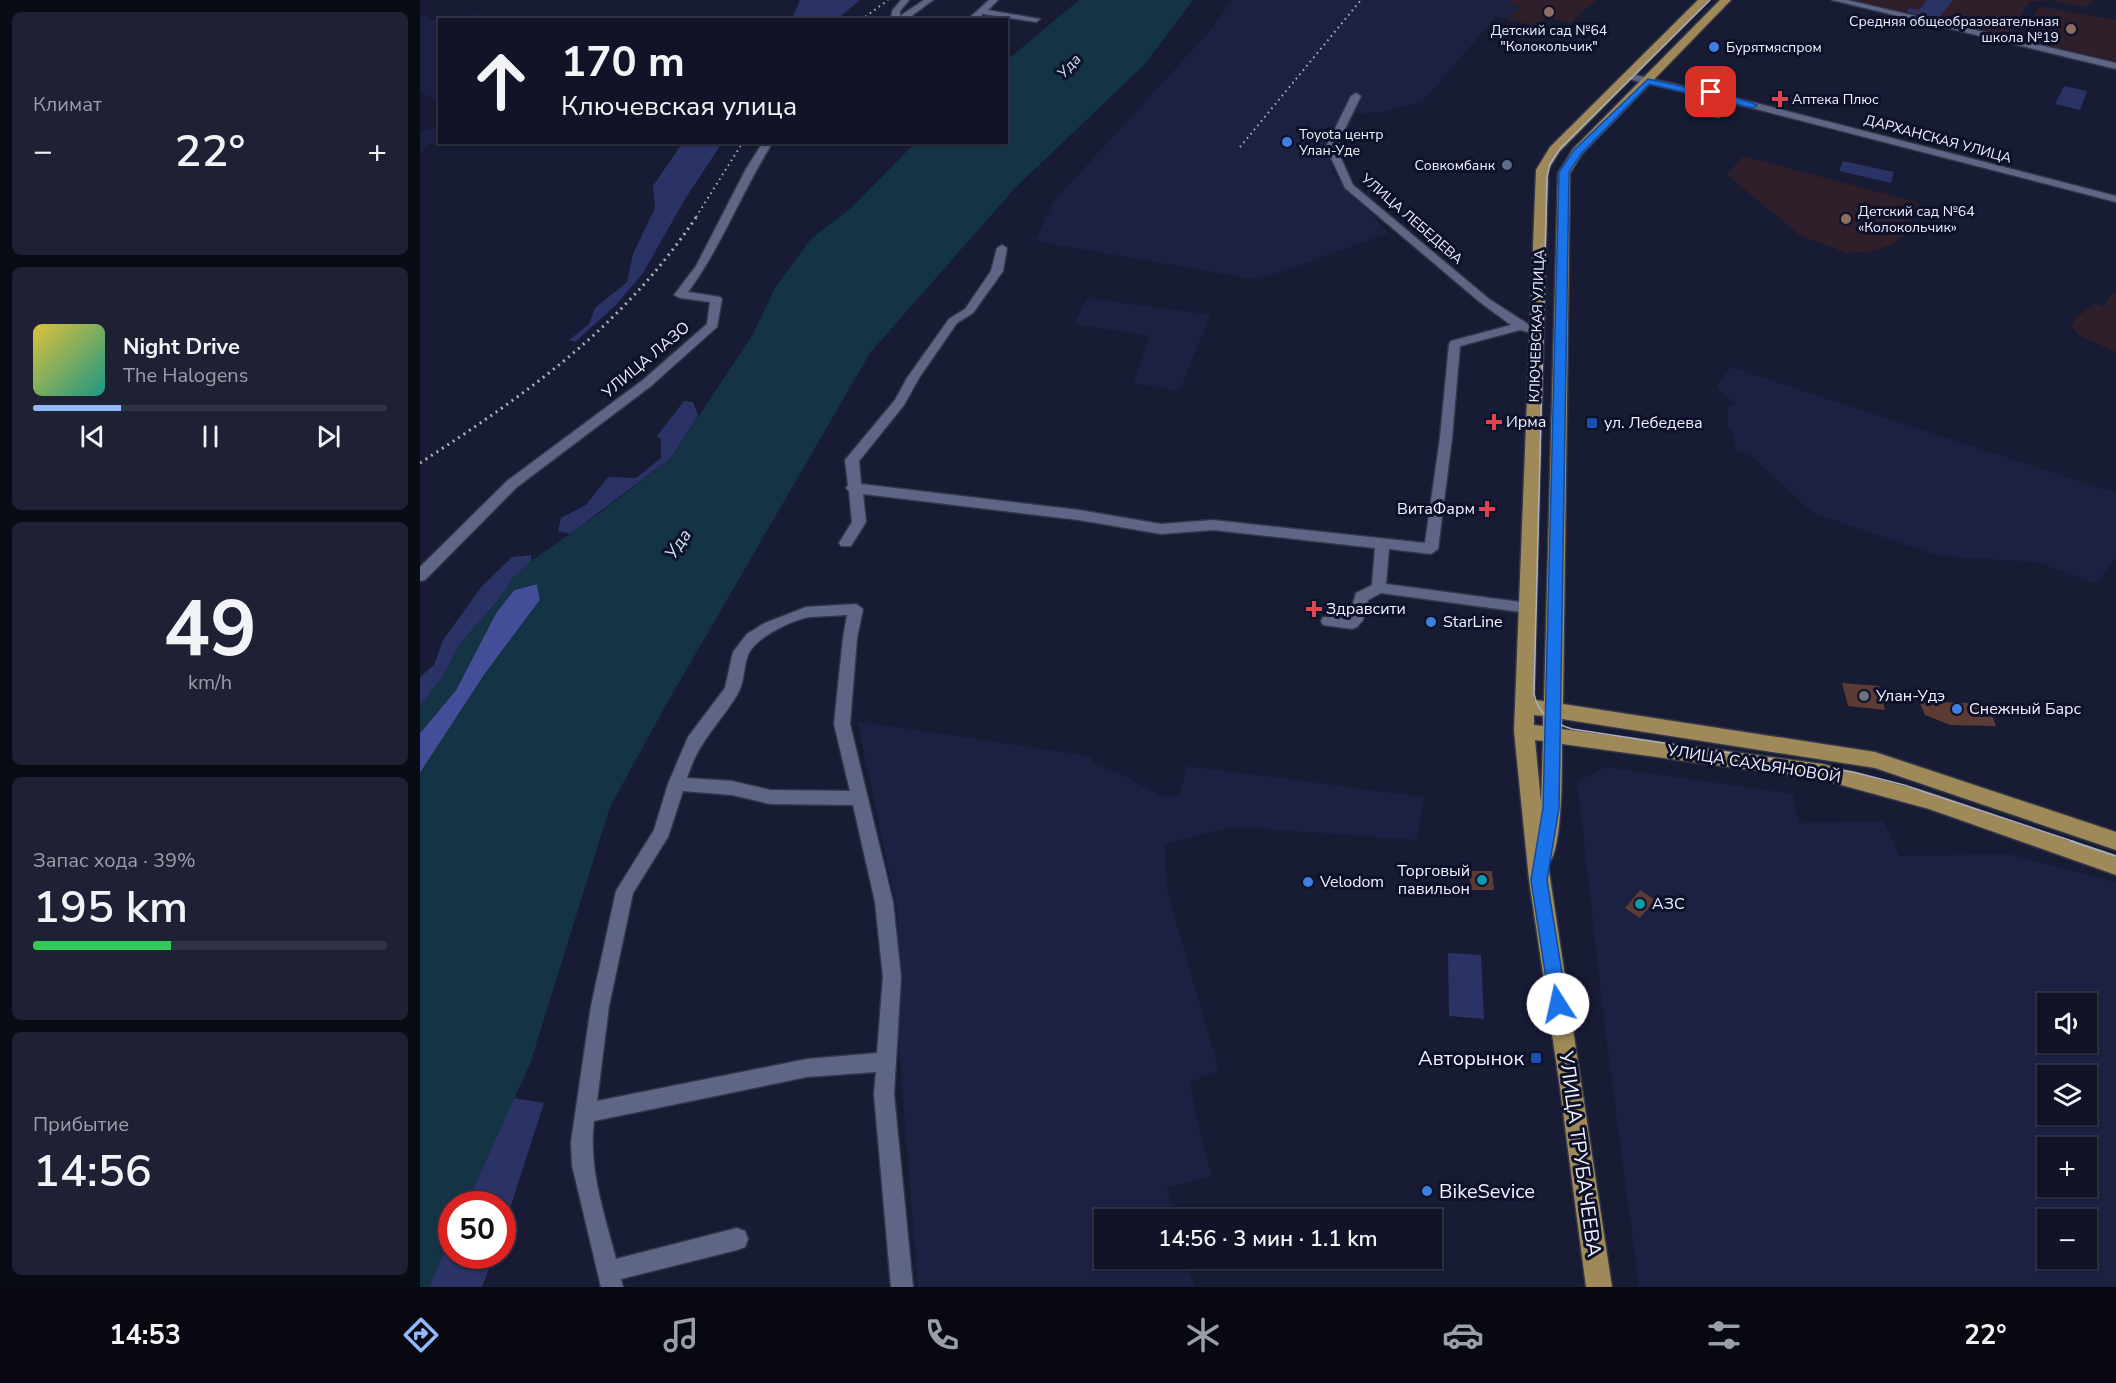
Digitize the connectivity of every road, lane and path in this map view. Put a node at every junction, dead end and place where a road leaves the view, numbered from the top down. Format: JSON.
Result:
{"nodes":[{"id":1,"x":905,"y":0,"type":"edge"},
{"id":2,"x":929,"y":0,"type":"edge"},
{"id":3,"x":994,"y":0,"type":"edge"},
{"id":4,"x":1704,"y":0,"type":"edge"},
{"id":5,"x":1726,"y":0,"type":"edge"},
{"id":6,"x":1836,"y":0,"type":"edge"},
{"id":7,"x":980,"y":11,"type":"junction"},
{"id":8,"x":895,"y":18,"type":"edge"},
{"id":9,"x":903,"y":18,"type":"edge"},
{"id":10,"x":973,"y":18,"type":"edge"},
{"id":11,"x":1036,"y":19,"type":"dead end"},
{"id":12,"x":2116,"y":66,"type":"edge"},
{"id":13,"x":1631,"y":72,"type":"junction"},
{"id":14,"x":1651,"y":78,"type":"junction"},
{"id":15,"x":1356,"y":96,"type":"dead end"},
{"id":16,"x":767,"y":144,"type":"edge"},
{"id":17,"x":2116,"y":199,"type":"edge"},
{"id":18,"x":1002,"y":248,"type":"dead end"},
{"id":19,"x":1528,"y":328,"type":"junction"},
{"id":20,"x":853,"y":488,"type":"junction"},
{"id":21,"x":846,"y":543,"type":"dead end"},
{"id":22,"x":1382,"y":545,"type":"junction"},
{"id":23,"x":420,"y":576,"type":"edge"},
{"id":24,"x":1379,"y":588,"type":"junction"},
{"id":25,"x":1527,"y":608,"type":"junction"},
{"id":26,"x":1328,"y":621,"type":"dead end"},
{"id":27,"x":1554,"y":711,"type":"junction"},
{"id":28,"x":1524,"y":719,"type":"junction"},
{"id":29,"x":1553,"y":737,"type":"junction"},
{"id":30,"x":1853,"y":755,"type":"junction"},
{"id":31,"x":1853,"y":780,"type":"junction"},
{"id":32,"x":676,"y":784,"type":"junction"},
{"id":33,"x":860,"y":798,"type":"junction"},
{"id":34,"x":2116,"y":841,"type":"edge"},
{"id":35,"x":2116,"y":866,"type":"edge"},
{"id":36,"x":1539,"y":880,"type":"junction"},
{"id":37,"x":886,"y":1062,"type":"junction"},
{"id":38,"x":584,"y":1113,"type":"junction"},
{"id":39,"x":737,"y":1239,"type":"dead end"},
{"id":40,"x":609,"y":1279,"type":"edge"},
{"id":41,"x":902,"y":1287,"type":"edge"},
{"id":42,"x":1599,"y":1287,"type":"edge"}],
"edges":[{"from":1,"to":8,"type":"street"},
{"from":2,"to":9,"type":"street"},
{"from":3,"to":7,"type":"street"},
{"from":4,"to":13,"type":"main road","name":"КЛЮЧЕВСКАЯ УЛИЦА"},
{"from":5,"to":14,"type":"main road","name":"КЛЮЧЕВСКАЯ УЛИЦА"},
{"from":6,"to":12,"type":"street"},
{"from":7,"to":10,"type":"street"},
{"from":7,"to":11,"type":"street"},
{"from":13,"to":14,"type":"street","name":"ДАРХАНСКАЯ УЛИЦА"},
{"from":13,"to":19,"type":"main road","name":"КЛЮЧЕВСКАЯ УЛИЦА"},
{"from":14,"to":17,"type":"street","name":"ДАРХАНСКАЯ УЛИЦА"},
{"from":14,"to":27,"type":"main road","name":"КЛЮЧЕВСКАЯ УЛИЦА"},
{"from":15,"to":19,"type":"street","name":"УЛИЦА ЛЕБЕДЕВА"},
{"from":16,"to":23,"type":"street","name":"УЛИЦА ЛАЗО"},
{"from":18,"to":20,"type":"street"},
{"from":19,"to":22,"type":"street"},
{"from":19,"to":25,"type":"main road","name":"КЛЮЧЕВСКАЯ УЛИЦА"},
{"from":20,"to":21,"type":"street"},
{"from":20,"to":22,"type":"street"},
{"from":22,"to":24,"type":"street"},
{"from":24,"to":25,"type":"street"},
{"from":24,"to":26,"type":"street"},
{"from":25,"to":28,"type":"main road","name":"КЛЮЧЕВСКАЯ УЛИЦА"},
{"from":27,"to":28,"type":"main road","name":"УЛИЦА САХЬЯНОВОЙ"},
{"from":27,"to":29,"type":"main road","name":"УЛИЦА ТРУБАЧЕЕВА"},
{"from":27,"to":30,"type":"main road","name":"УЛИЦА САХЬЯНОВОЙ"},
{"from":28,"to":29,"type":"main road","name":"УЛИЦА САХЬЯНОВОЙ"},
{"from":28,"to":36,"type":"main road","name":"УЛИЦА ТРУБАЧЕЕВА"},
{"from":29,"to":31,"type":"main road","name":"УЛИЦА САХЬЯНОВОЙ"},
{"from":29,"to":36,"type":"main road","name":"УЛИЦА ТРУБАЧЕЕВА"},
{"from":30,"to":31,"type":"main road"},
{"from":30,"to":34,"type":"main road","name":"УЛИЦА САХЬЯНОВОЙ"},
{"from":31,"to":35,"type":"main road","name":"УЛИЦА САХЬЯНОВОЙ"},
{"from":32,"to":33,"type":"street"},
{"from":32,"to":33,"type":"street"},
{"from":32,"to":38,"type":"street"},
{"from":33,"to":37,"type":"street"},
{"from":36,"to":42,"type":"main road","name":"УЛИЦА ТРУБАЧЕЕВА"},
{"from":37,"to":38,"type":"street"},
{"from":37,"to":41,"type":"street"},
{"from":38,"to":40,"type":"street"},
{"from":39,"to":40,"type":"street"}]}
